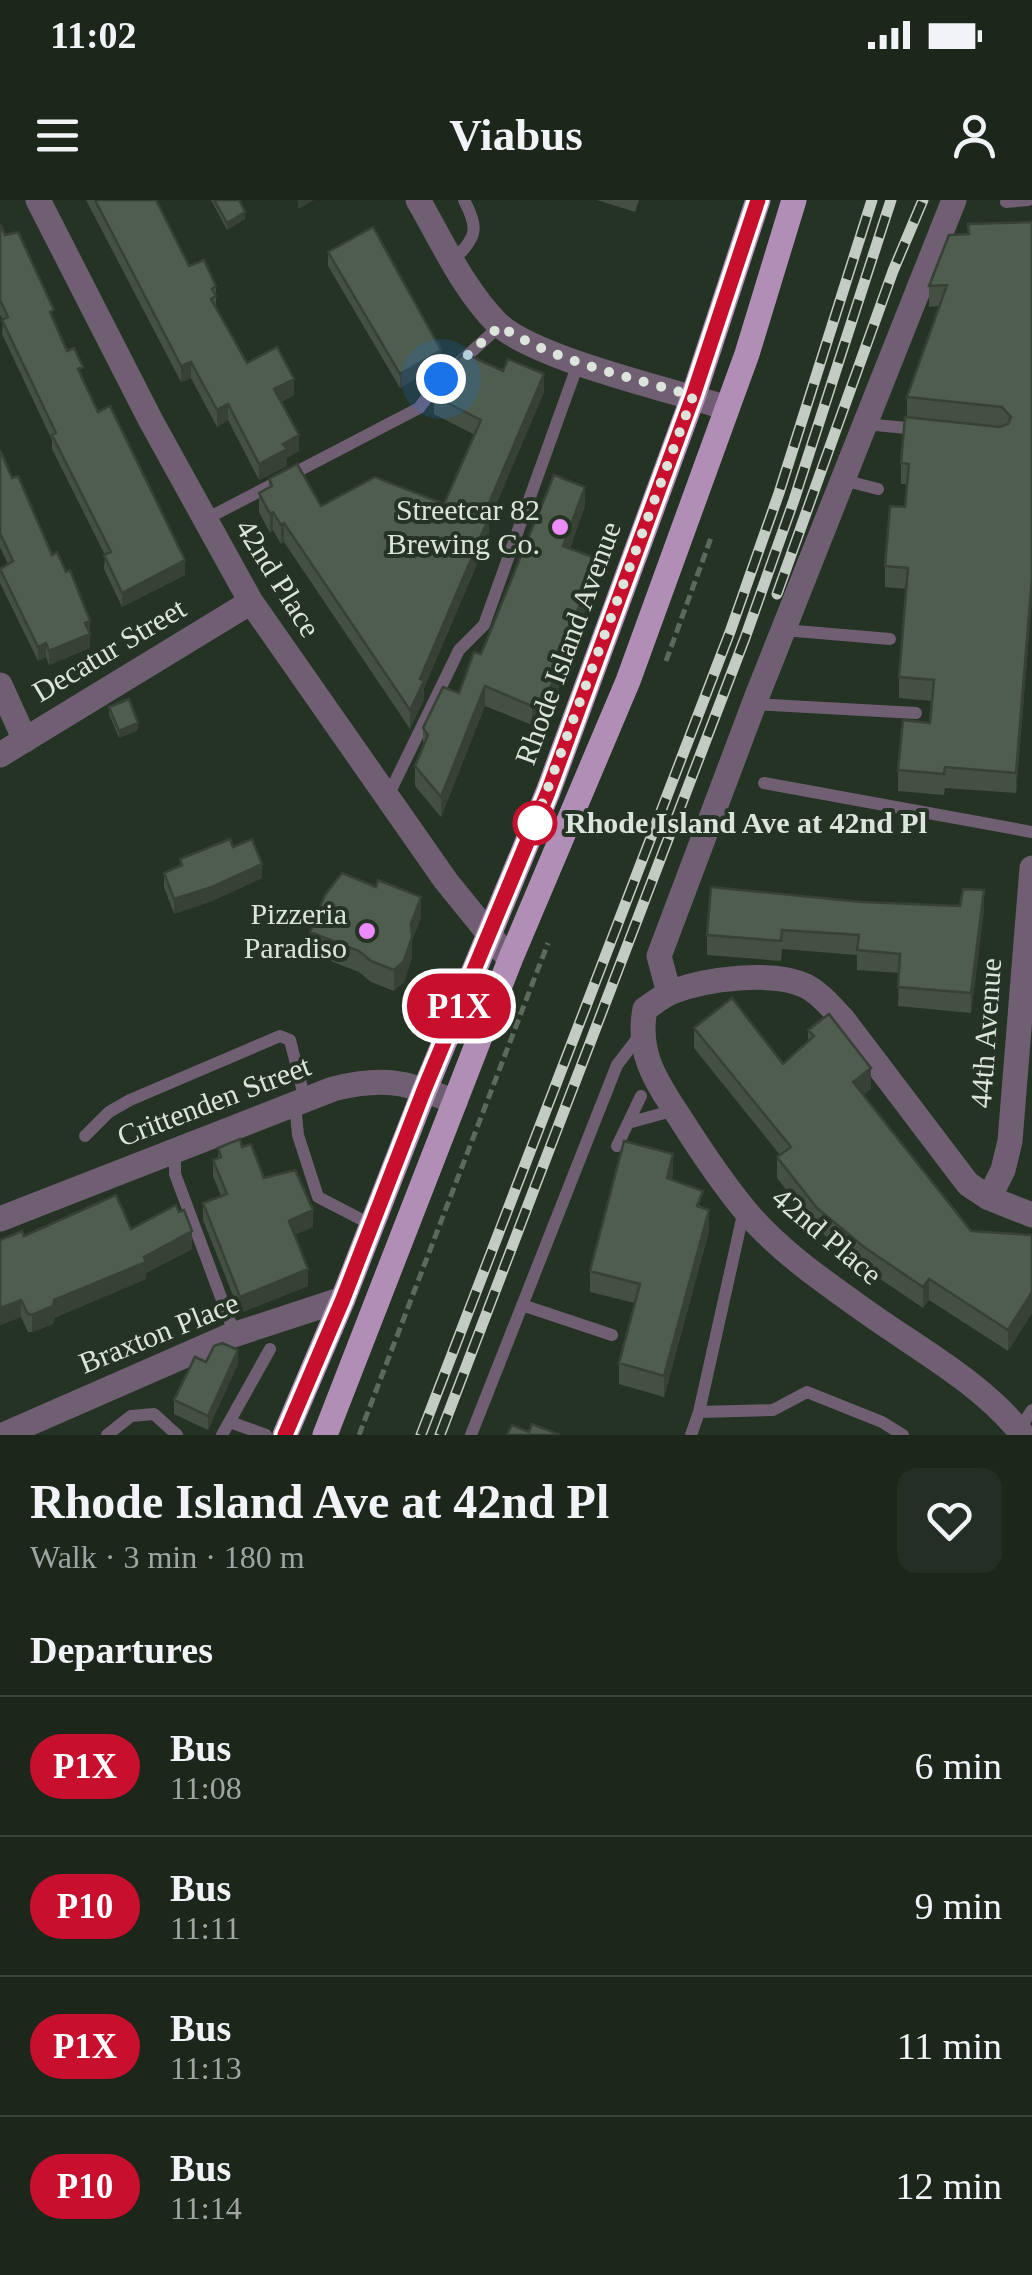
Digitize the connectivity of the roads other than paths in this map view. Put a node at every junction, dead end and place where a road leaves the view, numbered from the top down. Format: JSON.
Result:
{"nodes":[{"id":1,"x":38,"y":200,"type":"edge"},
{"id":2,"x":418,"y":200,"type":"edge"},
{"id":3,"x":464,"y":200,"type":"edge"},
{"id":4,"x":758,"y":200,"type":"edge"},
{"id":5,"x":794,"y":200,"type":"edge"},
{"id":6,"x":954,"y":200,"type":"edge"},
{"id":7,"x":1028,"y":200,"type":"edge"},
{"id":8,"x":1006,"y":202,"type":"edge"},
{"id":9,"x":453,"y":261,"type":"junction"},
{"id":10,"x":500,"y":326,"type":"junction"},
{"id":11,"x":579,"y":361,"type":"junction"},
{"id":12,"x":693,"y":396,"type":"junction"},
{"id":13,"x":728,"y":408,"type":"junction"},
{"id":14,"x":865,"y":424,"type":"junction"},
{"id":15,"x":923,"y":430,"type":"edge"},
{"id":16,"x":843,"y":480,"type":"junction"},
{"id":17,"x":878,"y":489,"type":"dead end"},
{"id":18,"x":204,"y":520,"type":"junction"},
{"id":19,"x":251,"y":602,"type":"junction"},
{"id":20,"x":784,"y":630,"type":"junction"},
{"id":21,"x":890,"y":639,"type":"dead end"},
{"id":22,"x":0,"y":686,"type":"edge"},
{"id":23,"x":754,"y":704,"type":"junction"},
{"id":24,"x":916,"y":713,"type":"dead end"},
{"id":25,"x":24,"y":740,"type":"junction"},
{"id":26,"x":0,"y":754,"type":"edge"},
{"id":27,"x":764,"y":783,"type":"dead end"},
{"id":28,"x":387,"y":798,"type":"junction"},
{"id":29,"x":1032,"y":832,"type":"edge"},
{"id":30,"x":1032,"y":868,"type":"edge"},
{"id":31,"x":487,"y":936,"type":"junction"},
{"id":32,"x":510,"y":960,"type":"junction"},
{"id":33,"x":1028,"y":962,"type":"edge"},
{"id":34,"x":669,"y":993,"type":"junction"},
{"id":35,"x":640,"y":1036,"type":"junction"},
{"id":36,"x":1025,"y":1039,"type":"edge"},
{"id":37,"x":424,"y":1090,"type":"junction"},
{"id":38,"x":642,"y":1096,"type":"dead end"},
{"id":39,"x":300,"y":1102,"type":"junction"},
{"id":40,"x":455,"y":1102,"type":"junction"},
{"id":41,"x":674,"y":1110,"type":"junction"},
{"id":42,"x":628,"y":1124,"type":"junction"},
{"id":43,"x":85,"y":1136,"type":"dead end"},
{"id":44,"x":618,"y":1146,"type":"edge"},
{"id":45,"x":175,"y":1151,"type":"junction"},
{"id":46,"x":988,"y":1198,"type":"junction"},
{"id":47,"x":744,"y":1209,"type":"junction"},
{"id":48,"x":1032,"y":1216,"type":"edge"},
{"id":49,"x":0,"y":1219,"type":"edge"},
{"id":50,"x":372,"y":1225,"type":"junction"},
{"id":51,"x":343,"y":1299,"type":"junction"},
{"id":52,"x":522,"y":1306,"type":"junction"},
{"id":53,"x":612,"y":1334,"type":"dead end"},
{"id":54,"x":235,"y":1335,"type":"junction"},
{"id":55,"x":270,"y":1349,"type":"dead end"},
{"id":56,"x":699,"y":1412,"type":"junction"},
{"id":57,"x":230,"y":1422,"type":"junction"},
{"id":58,"x":1025,"y":1425,"type":"edge"},
{"id":59,"x":3,"y":1435,"type":"edge"},
{"id":60,"x":107,"y":1435,"type":"edge"},
{"id":61,"x":176,"y":1435,"type":"edge"},
{"id":62,"x":222,"y":1435,"type":"edge"},
{"id":63,"x":266,"y":1435,"type":"edge"},
{"id":64,"x":285,"y":1435,"type":"edge"},
{"id":65,"x":325,"y":1435,"type":"edge"},
{"id":66,"x":471,"y":1435,"type":"edge"},
{"id":67,"x":691,"y":1435,"type":"edge"},
{"id":68,"x":903,"y":1435,"type":"edge"}],
"edges":[{"from":1,"to":18,"type":"street","name":"42nd Place"},
{"from":2,"to":9,"type":"street"},
{"from":3,"to":9,"type":"lane"},
{"from":4,"to":12,"type":"main road","name":"Rhode Island Avenue"},
{"from":5,"to":13,"type":"main road"},
{"from":6,"to":14,"type":"street"},
{"from":7,"to":8,"type":"lane"},
{"from":9,"to":10,"type":"street"},
{"from":10,"to":11,"type":"street"},
{"from":10,"to":18,"type":"lane"},
{"from":11,"to":12,"type":"street"},
{"from":11,"to":28,"type":"lane"},
{"from":12,"to":13,"type":"street"},
{"from":12,"to":31,"type":"main road","name":"Rhode Island Avenue"},
{"from":13,"to":32,"type":"main road"},
{"from":14,"to":15,"type":"lane"},
{"from":14,"to":16,"type":"street"},
{"from":16,"to":17,"type":"lane"},
{"from":16,"to":20,"type":"street"},
{"from":18,"to":19,"type":"street","name":"42nd Place"},
{"from":19,"to":25,"type":"street","name":"Decatur Street"},
{"from":19,"to":28,"type":"street","name":"42nd Place"},
{"from":20,"to":21,"type":"lane"},
{"from":20,"to":23,"type":"street"},
{"from":22,"to":25,"type":"street"},
{"from":23,"to":24,"type":"lane"},
{"from":23,"to":34,"type":"street"},
{"from":25,"to":26,"type":"street","name":"Decatur Street"},
{"from":27,"to":29,"type":"lane"},
{"from":28,"to":31,"type":"street","name":"42nd Place"},
{"from":30,"to":33,"type":"street","name":"44th Avenue"},
{"from":31,"to":32,"type":"street","name":"42nd Place"},
{"from":31,"to":37,"type":"main road","name":"Rhode Island Avenue"},
{"from":32,"to":40,"type":"main road"},
{"from":33,"to":36,"type":"street","name":"44th Avenue"},
{"from":34,"to":35,"type":"street"},
{"from":34,"to":46,"type":"street"},
{"from":35,"to":41,"type":"street","name":"42nd Place"},
{"from":35,"to":52,"type":"lane"},
{"from":36,"to":46,"type":"street","name":"44th Avenue"},
{"from":37,"to":39,"type":"street","name":"Crittenden Street"},
{"from":37,"to":40,"type":"street","name":"Crittenden Street"},
{"from":37,"to":50,"type":"main road","name":"Rhode Island Avenue"},
{"from":38,"to":42,"type":"lane"},
{"from":39,"to":43,"type":"lane"},
{"from":39,"to":45,"type":"street","name":"Crittenden Street"},
{"from":39,"to":50,"type":"lane"},
{"from":40,"to":65,"type":"main road"},
{"from":41,"to":42,"type":"lane"},
{"from":41,"to":47,"type":"street","name":"42nd Place"},
{"from":42,"to":44,"type":"lane"},
{"from":45,"to":49,"type":"street","name":"Crittenden Street"},
{"from":45,"to":54,"type":"lane"},
{"from":46,"to":48,"type":"street"},
{"from":47,"to":56,"type":"lane"},
{"from":47,"to":58,"type":"street","name":"42nd Place"},
{"from":50,"to":51,"type":"main road","name":"Rhode Island Avenue"},
{"from":51,"to":54,"type":"street","name":"Braxton Place"},
{"from":51,"to":64,"type":"main road","name":"Rhode Island Avenue"},
{"from":52,"to":53,"type":"lane"},
{"from":52,"to":66,"type":"lane"},
{"from":54,"to":59,"type":"street","name":"Braxton Place"},
{"from":55,"to":57,"type":"lane"},
{"from":56,"to":67,"type":"lane"},
{"from":56,"to":68,"type":"lane"},
{"from":57,"to":62,"type":"lane"},
{"from":57,"to":63,"type":"lane"},
{"from":60,"to":61,"type":"lane"}]}
